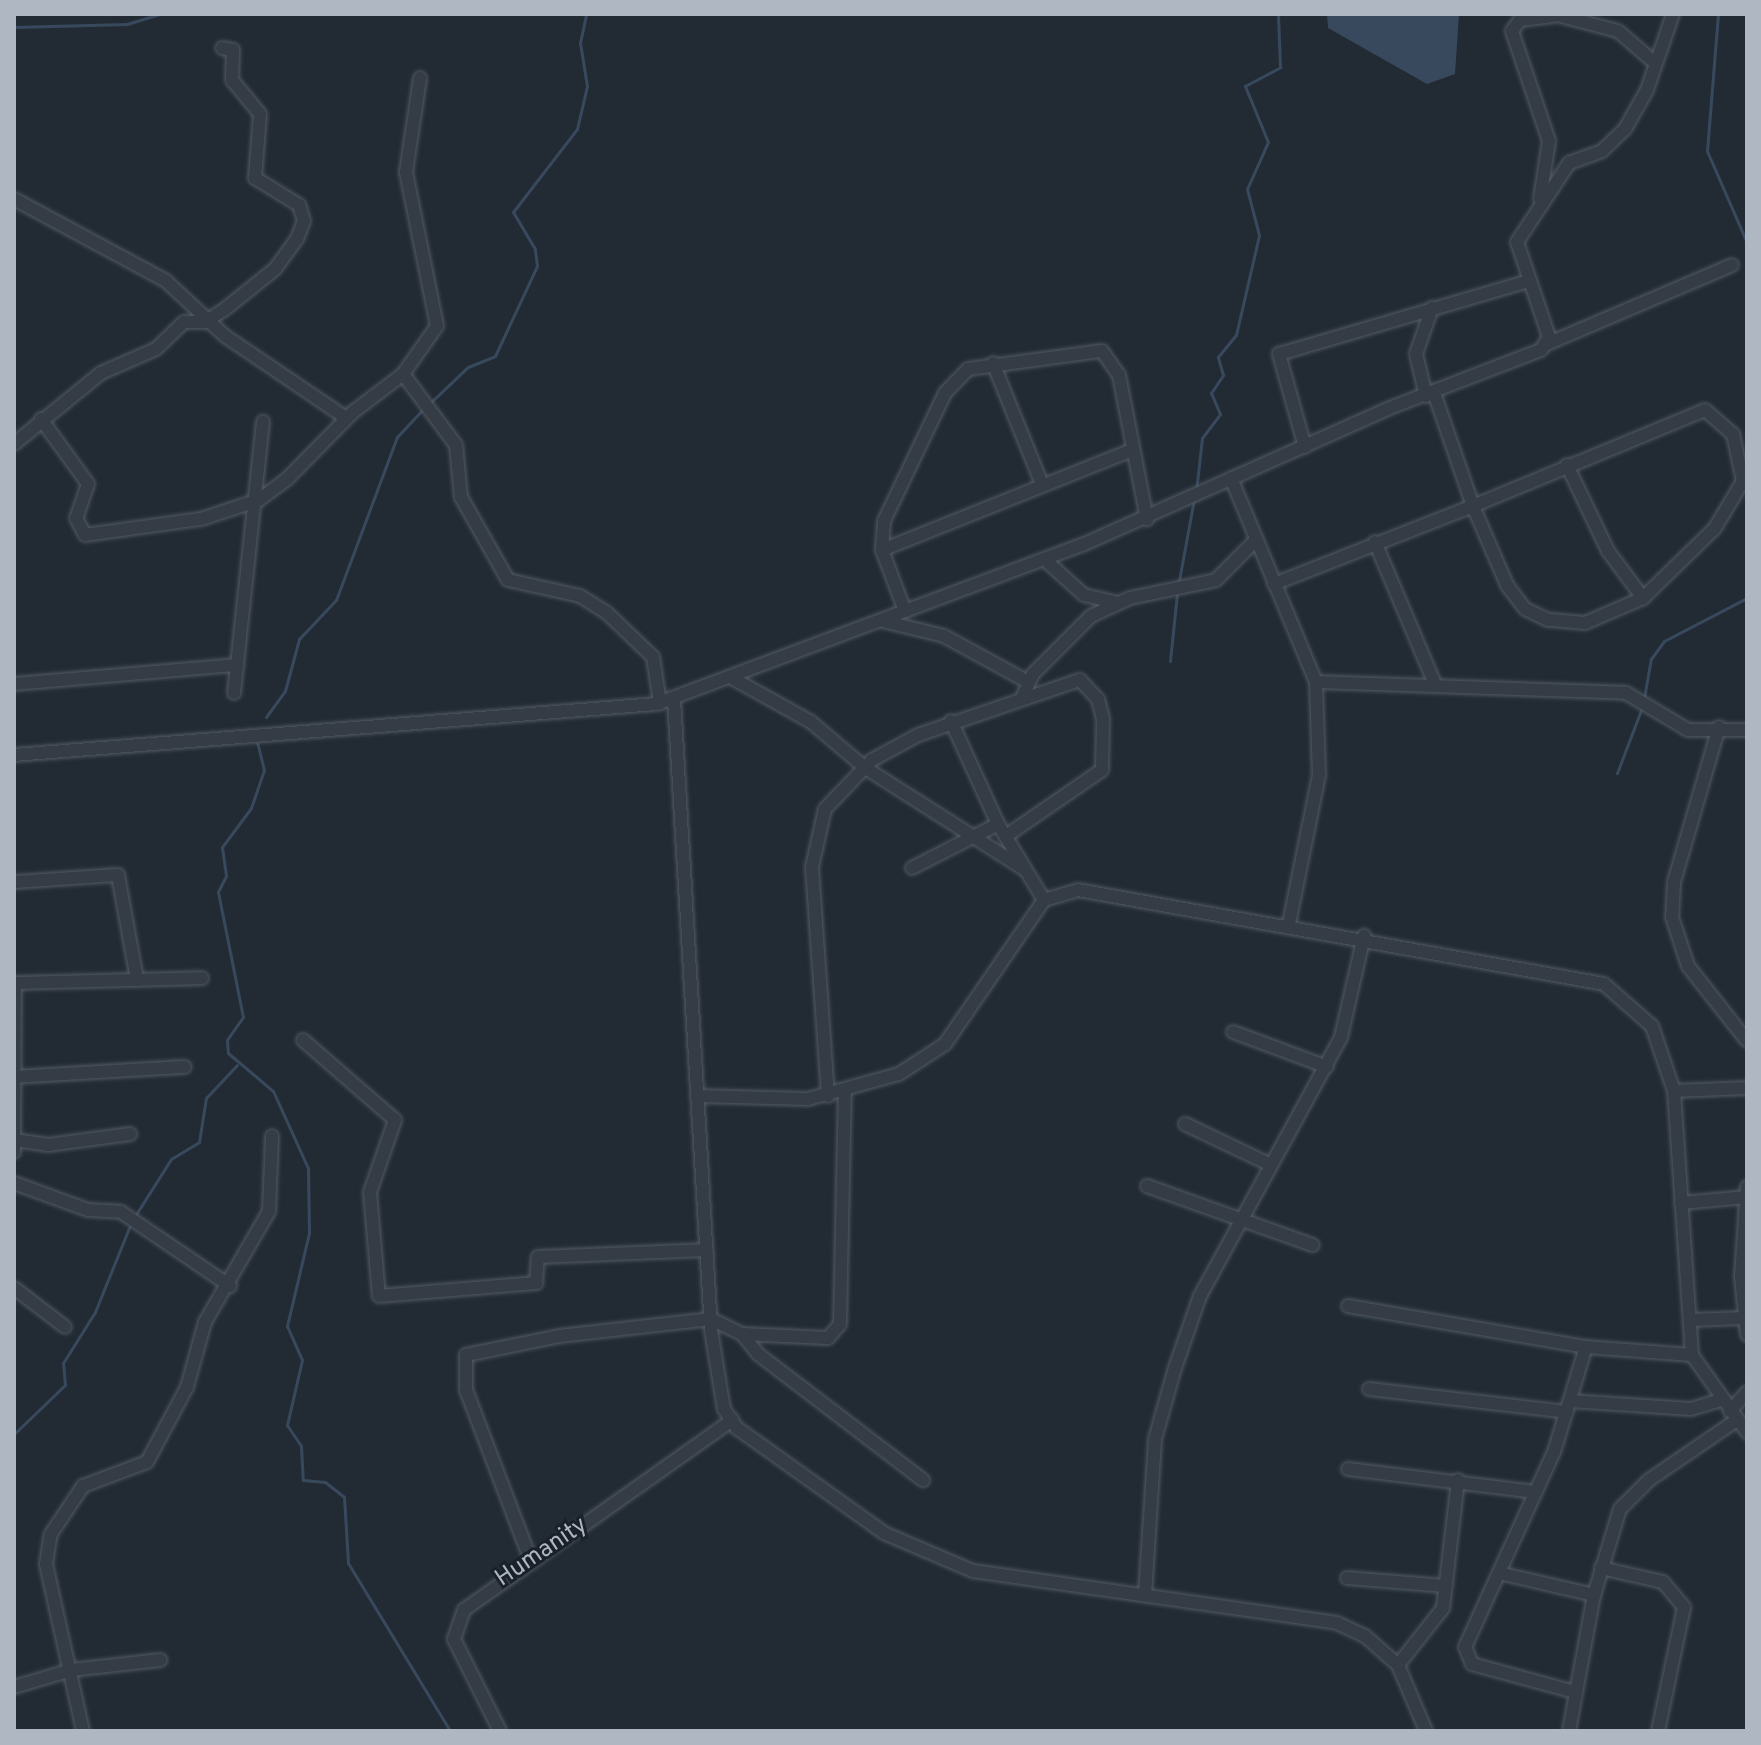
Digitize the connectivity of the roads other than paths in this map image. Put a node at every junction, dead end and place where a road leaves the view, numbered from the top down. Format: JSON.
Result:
{"nodes":[{"id":1,"x":1673,"y":14,"type":"edge"},
{"id":2,"x":1554,"y":15,"type":"edge"},
{"id":3,"x":222,"y":48,"type":"dead end"},
{"id":4,"x":1655,"y":63,"type":"junction"},
{"id":5,"x":420,"y":78,"type":"dead end"},
{"id":6,"x":14,"y":199,"type":"edge"},
{"id":7,"x":1538,"y":209,"type":"junction"},
{"id":8,"x":1732,"y":265,"type":"dead end"},
{"id":9,"x":1525,"y":282,"type":"junction"},
{"id":10,"x":1432,"y":308,"type":"junction"},
{"id":11,"x":205,"y":322,"type":"junction"},
{"id":12,"x":1547,"y":344,"type":"junction"},
{"id":13,"x":993,"y":363,"type":"junction"},
{"id":14,"x":403,"y":374,"type":"junction"},
{"id":15,"x":1430,"y":394,"type":"junction"},
{"id":16,"x":346,"y":418,"type":"junction"},
{"id":17,"x":41,"y":419,"type":"junction"},
{"id":18,"x":263,"y":422,"type":"dead end"},
{"id":19,"x":14,"y":444,"type":"edge"},
{"id":20,"x":1305,"y":447,"type":"junction"},
{"id":21,"x":1132,"y":450,"type":"junction"},
{"id":22,"x":1567,"y":465,"type":"junction"},
{"id":23,"x":1231,"y":478,"type":"junction"},
{"id":24,"x":1042,"y":484,"type":"junction"},
{"id":25,"x":259,"y":500,"type":"junction"},
{"id":26,"x":1473,"y":506,"type":"junction"},
{"id":27,"x":1147,"y":519,"type":"junction"},
{"id":28,"x":1255,"y":541,"type":"junction"},
{"id":29,"x":1375,"y":542,"type":"junction"},
{"id":30,"x":882,"y":550,"type":"junction"},
{"id":31,"x":1044,"y":559,"type":"junction"},
{"id":32,"x":1274,"y":584,"type":"junction"},
{"id":33,"x":1643,"y":598,"type":"junction"},
{"id":34,"x":1114,"y":602,"type":"junction"},
{"id":35,"x":905,"y":611,"type":"junction"},
{"id":36,"x":883,"y":621,"type":"junction"},
{"id":37,"x":237,"y":665,"type":"junction"},
{"id":38,"x":732,"y":678,"type":"junction"},
{"id":39,"x":1028,"y":682,"type":"junction"},
{"id":40,"x":1316,"y":682,"type":"junction"},
{"id":41,"x":14,"y":684,"type":"edge"},
{"id":42,"x":1435,"y":684,"type":"junction"},
{"id":43,"x":234,"y":693,"type":"dead end"},
{"id":44,"x":1023,"y":696,"type":"junction"},
{"id":45,"x":674,"y":699,"type":"junction"},
{"id":46,"x":660,"y":703,"type":"junction"},
{"id":47,"x":951,"y":721,"type":"junction"},
{"id":48,"x":1719,"y":727,"type":"junction"},
{"id":49,"x":1747,"y":730,"type":"edge"},
{"id":50,"x":14,"y":755,"type":"edge"},
{"id":51,"x":864,"y":767,"type":"junction"},
{"id":52,"x":998,"y":824,"type":"junction"},
{"id":53,"x":973,"y":836,"type":"junction"},
{"id":54,"x":1006,"y":836,"type":"junction"},
{"id":55,"x":912,"y":868,"type":"dead end"},
{"id":56,"x":1024,"y":869,"type":"junction"},
{"id":57,"x":14,"y":882,"type":"edge"},
{"id":58,"x":1044,"y":900,"type":"junction"},
{"id":59,"x":1289,"y":924,"type":"junction"},
{"id":60,"x":1364,"y":936,"type":"junction"},
{"id":61,"x":202,"y":978,"type":"dead end"},
{"id":62,"x":137,"y":980,"type":"junction"},
{"id":63,"x":15,"y":983,"type":"edge"},
{"id":64,"x":1233,"y":1032,"type":"dead end"},
{"id":65,"x":303,"y":1040,"type":"dead end"},
{"id":66,"x":1747,"y":1041,"type":"edge"},
{"id":67,"x":185,"y":1067,"type":"dead end"},
{"id":68,"x":1327,"y":1067,"type":"junction"},
{"id":69,"x":15,"y":1077,"type":"edge"},
{"id":70,"x":1747,"y":1088,"type":"edge"},
{"id":71,"x":1674,"y":1091,"type":"junction"},
{"id":72,"x":845,"y":1093,"type":"junction"},
{"id":73,"x":698,"y":1096,"type":"junction"},
{"id":74,"x":828,"y":1096,"type":"junction"},
{"id":75,"x":1185,"y":1124,"type":"dead end"},
{"id":76,"x":130,"y":1134,"type":"dead end"},
{"id":77,"x":272,"y":1136,"type":"dead end"},
{"id":78,"x":14,"y":1140,"type":"edge"},
{"id":79,"x":14,"y":1152,"type":"edge"},
{"id":80,"x":1271,"y":1165,"type":"junction"},
{"id":81,"x":14,"y":1183,"type":"edge"},
{"id":82,"x":1147,"y":1186,"type":"dead end"},
{"id":83,"x":1746,"y":1194,"type":"edge"},
{"id":84,"x":1681,"y":1203,"type":"junction"},
{"id":85,"x":1241,"y":1217,"type":"junction"},
{"id":86,"x":1313,"y":1245,"type":"dead end"},
{"id":87,"x":707,"y":1250,"type":"junction"},
{"id":88,"x":230,"y":1286,"type":"junction"},
{"id":89,"x":18,"y":1291,"type":"edge"},
{"id":90,"x":14,"y":1306,"type":"edge"},
{"id":91,"x":1348,"y":1306,"type":"dead end"},
{"id":92,"x":1746,"y":1318,"type":"edge"},
{"id":93,"x":711,"y":1319,"type":"junction"},
{"id":94,"x":1690,"y":1320,"type":"junction"},
{"id":95,"x":65,"y":1327,"type":"dead end"},
{"id":96,"x":742,"y":1334,"type":"junction"},
{"id":97,"x":1747,"y":1335,"type":"edge"},
{"id":98,"x":1586,"y":1347,"type":"junction"},
{"id":99,"x":1692,"y":1355,"type":"junction"},
{"id":100,"x":1369,"y":1389,"type":"dead end"},
{"id":101,"x":1747,"y":1392,"type":"edge"},
{"id":102,"x":1568,"y":1406,"type":"junction"},
{"id":103,"x":1729,"y":1410,"type":"junction"},
{"id":104,"x":732,"y":1420,"type":"junction"},
{"id":105,"x":1747,"y":1432,"type":"edge"},
{"id":106,"x":1348,"y":1469,"type":"dead end"},
{"id":107,"x":923,"y":1480,"type":"dead end"},
{"id":108,"x":1458,"y":1480,"type":"junction"},
{"id":109,"x":1536,"y":1492,"type":"junction"},
{"id":110,"x":531,"y":1561,"type":"junction"},
{"id":111,"x":1601,"y":1568,"type":"junction"},
{"id":112,"x":1499,"y":1573,"type":"junction"},
{"id":113,"x":1347,"y":1578,"type":"dead end"},
{"id":114,"x":1446,"y":1586,"type":"junction"},
{"id":115,"x":1145,"y":1595,"type":"junction"},
{"id":116,"x":1594,"y":1595,"type":"junction"},
{"id":117,"x":160,"y":1660,"type":"dead end"},
{"id":118,"x":1398,"y":1665,"type":"junction"},
{"id":119,"x":71,"y":1670,"type":"junction"},
{"id":120,"x":14,"y":1687,"type":"edge"},
{"id":121,"x":1575,"y":1692,"type":"junction"},
{"id":122,"x":83,"y":1731,"type":"edge"},
{"id":123,"x":500,"y":1731,"type":"edge"},
{"id":124,"x":1426,"y":1731,"type":"edge"},
{"id":125,"x":1569,"y":1731,"type":"edge"},
{"id":126,"x":1658,"y":1731,"type":"edge"}],
"edges":[{"from":1,"to":4,"type":"street"},
{"from":2,"to":4,"type":"street"},
{"from":2,"to":7,"type":"street"},
{"from":3,"to":11,"type":"street"},
{"from":4,"to":7,"type":"street"},
{"from":5,"to":14,"type":"street"},
{"from":6,"to":11,"type":"street"},
{"from":7,"to":9,"type":"street"},
{"from":8,"to":12,"type":"street"},
{"from":9,"to":10,"type":"street"},
{"from":9,"to":12,"type":"street"},
{"from":10,"to":15,"type":"street"},
{"from":10,"to":20,"type":"street"},
{"from":11,"to":16,"type":"street"},
{"from":11,"to":17,"type":"street"},
{"from":12,"to":15,"type":"street"},
{"from":13,"to":21,"type":"street"},
{"from":13,"to":24,"type":"street"},
{"from":13,"to":30,"type":"street"},
{"from":14,"to":16,"type":"street"},
{"from":14,"to":46,"type":"street"},
{"from":15,"to":20,"type":"street"},
{"from":15,"to":26,"type":"street"},
{"from":16,"to":25,"type":"street"},
{"from":17,"to":19,"type":"street"},
{"from":17,"to":25,"type":"street"},
{"from":18,"to":25,"type":"street"},
{"from":20,"to":23,"type":"street"},
{"from":21,"to":24,"type":"street"},
{"from":21,"to":27,"type":"street"},
{"from":22,"to":26,"type":"street"},
{"from":22,"to":33,"type":"street"},
{"from":22,"to":33,"type":"street"},
{"from":23,"to":27,"type":"street"},
{"from":23,"to":28,"type":"street"},
{"from":24,"to":30,"type":"street"},
{"from":25,"to":37,"type":"street"},
{"from":26,"to":29,"type":"street"},
{"from":26,"to":33,"type":"street"},
{"from":27,"to":31,"type":"street"},
{"from":28,"to":32,"type":"street"},
{"from":28,"to":34,"type":"street"},
{"from":29,"to":32,"type":"street"},
{"from":29,"to":42,"type":"street"},
{"from":30,"to":35,"type":"street"},
{"from":31,"to":34,"type":"street"},
{"from":31,"to":35,"type":"street"},
{"from":32,"to":40,"type":"street"},
{"from":34,"to":39,"type":"street"},
{"from":35,"to":36,"type":"street"},
{"from":36,"to":38,"type":"street"},
{"from":36,"to":39,"type":"street"},
{"from":37,"to":41,"type":"street"},
{"from":37,"to":43,"type":"street"},
{"from":38,"to":45,"type":"street"},
{"from":38,"to":51,"type":"street"},
{"from":39,"to":44,"type":"street"},
{"from":40,"to":42,"type":"street"},
{"from":40,"to":59,"type":"street"},
{"from":42,"to":48,"type":"street"},
{"from":44,"to":47,"type":"street"},
{"from":44,"to":54,"type":"street"},
{"from":45,"to":46,"type":"street"},
{"from":45,"to":73,"type":"street"},
{"from":46,"to":50,"type":"street"},
{"from":47,"to":51,"type":"street"},
{"from":47,"to":52,"type":"street"},
{"from":48,"to":49,"type":"street"},
{"from":48,"to":66,"type":"street"},
{"from":51,"to":53,"type":"street"},
{"from":51,"to":74,"type":"street"},
{"from":52,"to":53,"type":"street"},
{"from":52,"to":54,"type":"street"},
{"from":53,"to":55,"type":"street"},
{"from":53,"to":56,"type":"street"},
{"from":54,"to":56,"type":"street"},
{"from":56,"to":58,"type":"street"},
{"from":57,"to":62,"type":"street"},
{"from":58,"to":59,"type":"street"},
{"from":58,"to":72,"type":"street"},
{"from":59,"to":60,"type":"street"},
{"from":60,"to":68,"type":"street"},
{"from":60,"to":71,"type":"street"},
{"from":61,"to":62,"type":"street"},
{"from":62,"to":63,"type":"street"},
{"from":63,"to":69,"type":"street"},
{"from":64,"to":68,"type":"street"},
{"from":65,"to":87,"type":"street"},
{"from":67,"to":69,"type":"street"},
{"from":68,"to":80,"type":"street"},
{"from":69,"to":78,"type":"street"},
{"from":70,"to":71,"type":"street"},
{"from":71,"to":84,"type":"street"},
{"from":72,"to":74,"type":"street"},
{"from":72,"to":96,"type":"street"},
{"from":73,"to":74,"type":"street"},
{"from":73,"to":87,"type":"street"},
{"from":75,"to":80,"type":"street"},
{"from":76,"to":78,"type":"street"},
{"from":77,"to":88,"type":"street"},
{"from":78,"to":79,"type":"street"},
{"from":80,"to":85,"type":"street"},
{"from":81,"to":88,"type":"street"},
{"from":82,"to":85,"type":"street"},
{"from":83,"to":84,"type":"street"},
{"from":83,"to":92,"type":"street"},
{"from":84,"to":94,"type":"street"},
{"from":85,"to":86,"type":"street"},
{"from":85,"to":115,"type":"street"},
{"from":87,"to":93,"type":"street"},
{"from":88,"to":119,"type":"street"},
{"from":89,"to":90,"type":"street"},
{"from":89,"to":95,"type":"street"},
{"from":91,"to":98,"type":"street"},
{"from":92,"to":94,"type":"street"},
{"from":92,"to":97,"type":"street"},
{"from":93,"to":96,"type":"street"},
{"from":93,"to":104,"type":"street"},
{"from":93,"to":110,"type":"street"},
{"from":94,"to":99,"type":"street"},
{"from":96,"to":107,"type":"street"},
{"from":98,"to":99,"type":"street"},
{"from":98,"to":102,"type":"street"},
{"from":99,"to":103,"type":"street"},
{"from":100,"to":102,"type":"street"},
{"from":101,"to":103,"type":"street"},
{"from":102,"to":103,"type":"street"},
{"from":102,"to":109,"type":"street"},
{"from":103,"to":105,"type":"street"},
{"from":103,"to":111,"type":"street"},
{"from":104,"to":110,"type":"street","name":"Humanity"},
{"from":104,"to":115,"type":"street"},
{"from":106,"to":108,"type":"street"},
{"from":108,"to":109,"type":"street"},
{"from":108,"to":114,"type":"street"},
{"from":109,"to":112,"type":"street"},
{"from":110,"to":123,"type":"street","name":"Humanity"},
{"from":111,"to":116,"type":"street"},
{"from":111,"to":126,"type":"street"},
{"from":112,"to":116,"type":"street"},
{"from":112,"to":121,"type":"street"},
{"from":113,"to":114,"type":"street"},
{"from":114,"to":118,"type":"street"},
{"from":115,"to":118,"type":"street"},
{"from":116,"to":121,"type":"street"},
{"from":117,"to":119,"type":"street"},
{"from":118,"to":124,"type":"street"},
{"from":119,"to":120,"type":"street"},
{"from":119,"to":122,"type":"street"},
{"from":121,"to":125,"type":"street"}]}
